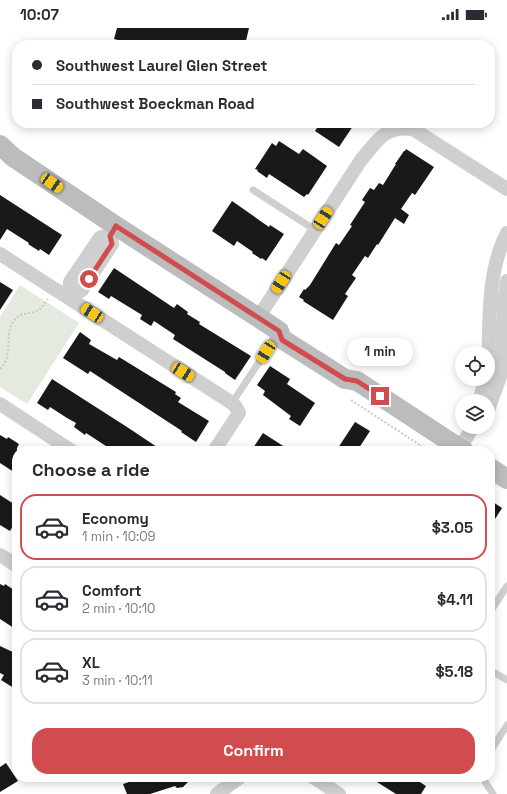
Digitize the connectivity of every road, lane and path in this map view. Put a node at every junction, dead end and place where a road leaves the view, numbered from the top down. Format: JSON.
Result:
{"nodes":[{"id":1,"x":392,"y":128,"type":"edge"},
{"id":2,"x":409,"y":128,"type":"edge"},
{"id":3,"x":4,"y":153,"type":"edge"},
{"id":4,"x":507,"y":189,"type":"edge"},
{"id":5,"x":253,"y":190,"type":"dead end"},
{"id":6,"x":315,"y":230,"type":"junction"},
{"id":7,"x":113,"y":231,"type":"junction"},
{"id":8,"x":507,"y":233,"type":"edge"},
{"id":9,"x":0,"y":254,"type":"edge"},
{"id":10,"x":507,"y":281,"type":"edge"},
{"id":11,"x":54,"y":288,"type":"junction"},
{"id":12,"x":69,"y":298,"type":"junction"},
{"id":13,"x":258,"y":318,"type":"junction"},
{"id":14,"x":278,"y":330,"type":"junction"},
{"id":15,"x":0,"y":369,"type":"edge"},
{"id":16,"x":499,"y":370,"type":"edge"},
{"id":17,"x":494,"y":394,"type":"edge"},
{"id":18,"x":351,"y":400,"type":"dead end"},
{"id":19,"x":0,"y":404,"type":"edge"},
{"id":20,"x":235,"y":408,"type":"junction"},
{"id":21,"x":469,"y":434,"type":"edge"},
{"id":22,"x":64,"y":446,"type":"edge"},
{"id":23,"x":216,"y":446,"type":"edge"},
{"id":24,"x":421,"y":446,"type":"edge"},
{"id":25,"x":455,"y":446,"type":"edge"},
{"id":26,"x":463,"y":446,"type":"edge"},
{"id":27,"x":495,"y":471,"type":"edge"},
{"id":28,"x":507,"y":478,"type":"edge"},
{"id":29,"x":0,"y":555,"type":"edge"},
{"id":30,"x":12,"y":563,"type":"edge"},
{"id":31,"x":507,"y":586,"type":"edge"},
{"id":32,"x":495,"y":604,"type":"edge"},
{"id":33,"x":495,"y":673,"type":"edge"},
{"id":34,"x":507,"y":680,"type":"edge"},
{"id":35,"x":507,"y":725,"type":"edge"},
{"id":36,"x":495,"y":744,"type":"edge"},
{"id":37,"x":233,"y":782,"type":"edge"},
{"id":38,"x":321,"y":782,"type":"edge"},
{"id":39,"x":485,"y":782,"type":"edge"},
{"id":40,"x":217,"y":794,"type":"edge"},
{"id":41,"x":339,"y":794,"type":"edge"},
{"id":42,"x":493,"y":794,"type":"edge"}],
"edges":[{"from":1,"to":6,"type":"street"},
{"from":2,"to":4,"type":"street"},
{"from":3,"to":7,"type":"main road"},
{"from":5,"to":6,"type":"lane"},
{"from":6,"to":13,"type":"street"},
{"from":7,"to":12,"type":"street"},
{"from":7,"to":13,"type":"main road"},
{"from":8,"to":16,"type":"street"},
{"from":9,"to":11,"type":"street"},
{"from":10,"to":16,"type":"street"},
{"from":11,"to":12,"type":"street"},
{"from":11,"to":15,"type":"path"},
{"from":12,"to":20,"type":"street"},
{"from":13,"to":14,"type":"main road"},
{"from":14,"to":20,"type":"lane"},
{"from":14,"to":25,"type":"main road"},
{"from":16,"to":17,"type":"street"},
{"from":18,"to":24,"type":"path"},
{"from":19,"to":22,"type":"street"},
{"from":20,"to":23,"type":"street"},
{"from":21,"to":26,"type":"street"},
{"from":27,"to":28,"type":"main road"},
{"from":29,"to":30,"type":"street"},
{"from":31,"to":32,"type":"lane"},
{"from":33,"to":34,"type":"lane"},
{"from":35,"to":36,"type":"lane"},
{"from":37,"to":40,"type":"street"},
{"from":38,"to":41,"type":"street"},
{"from":39,"to":42,"type":"lane"}]}
